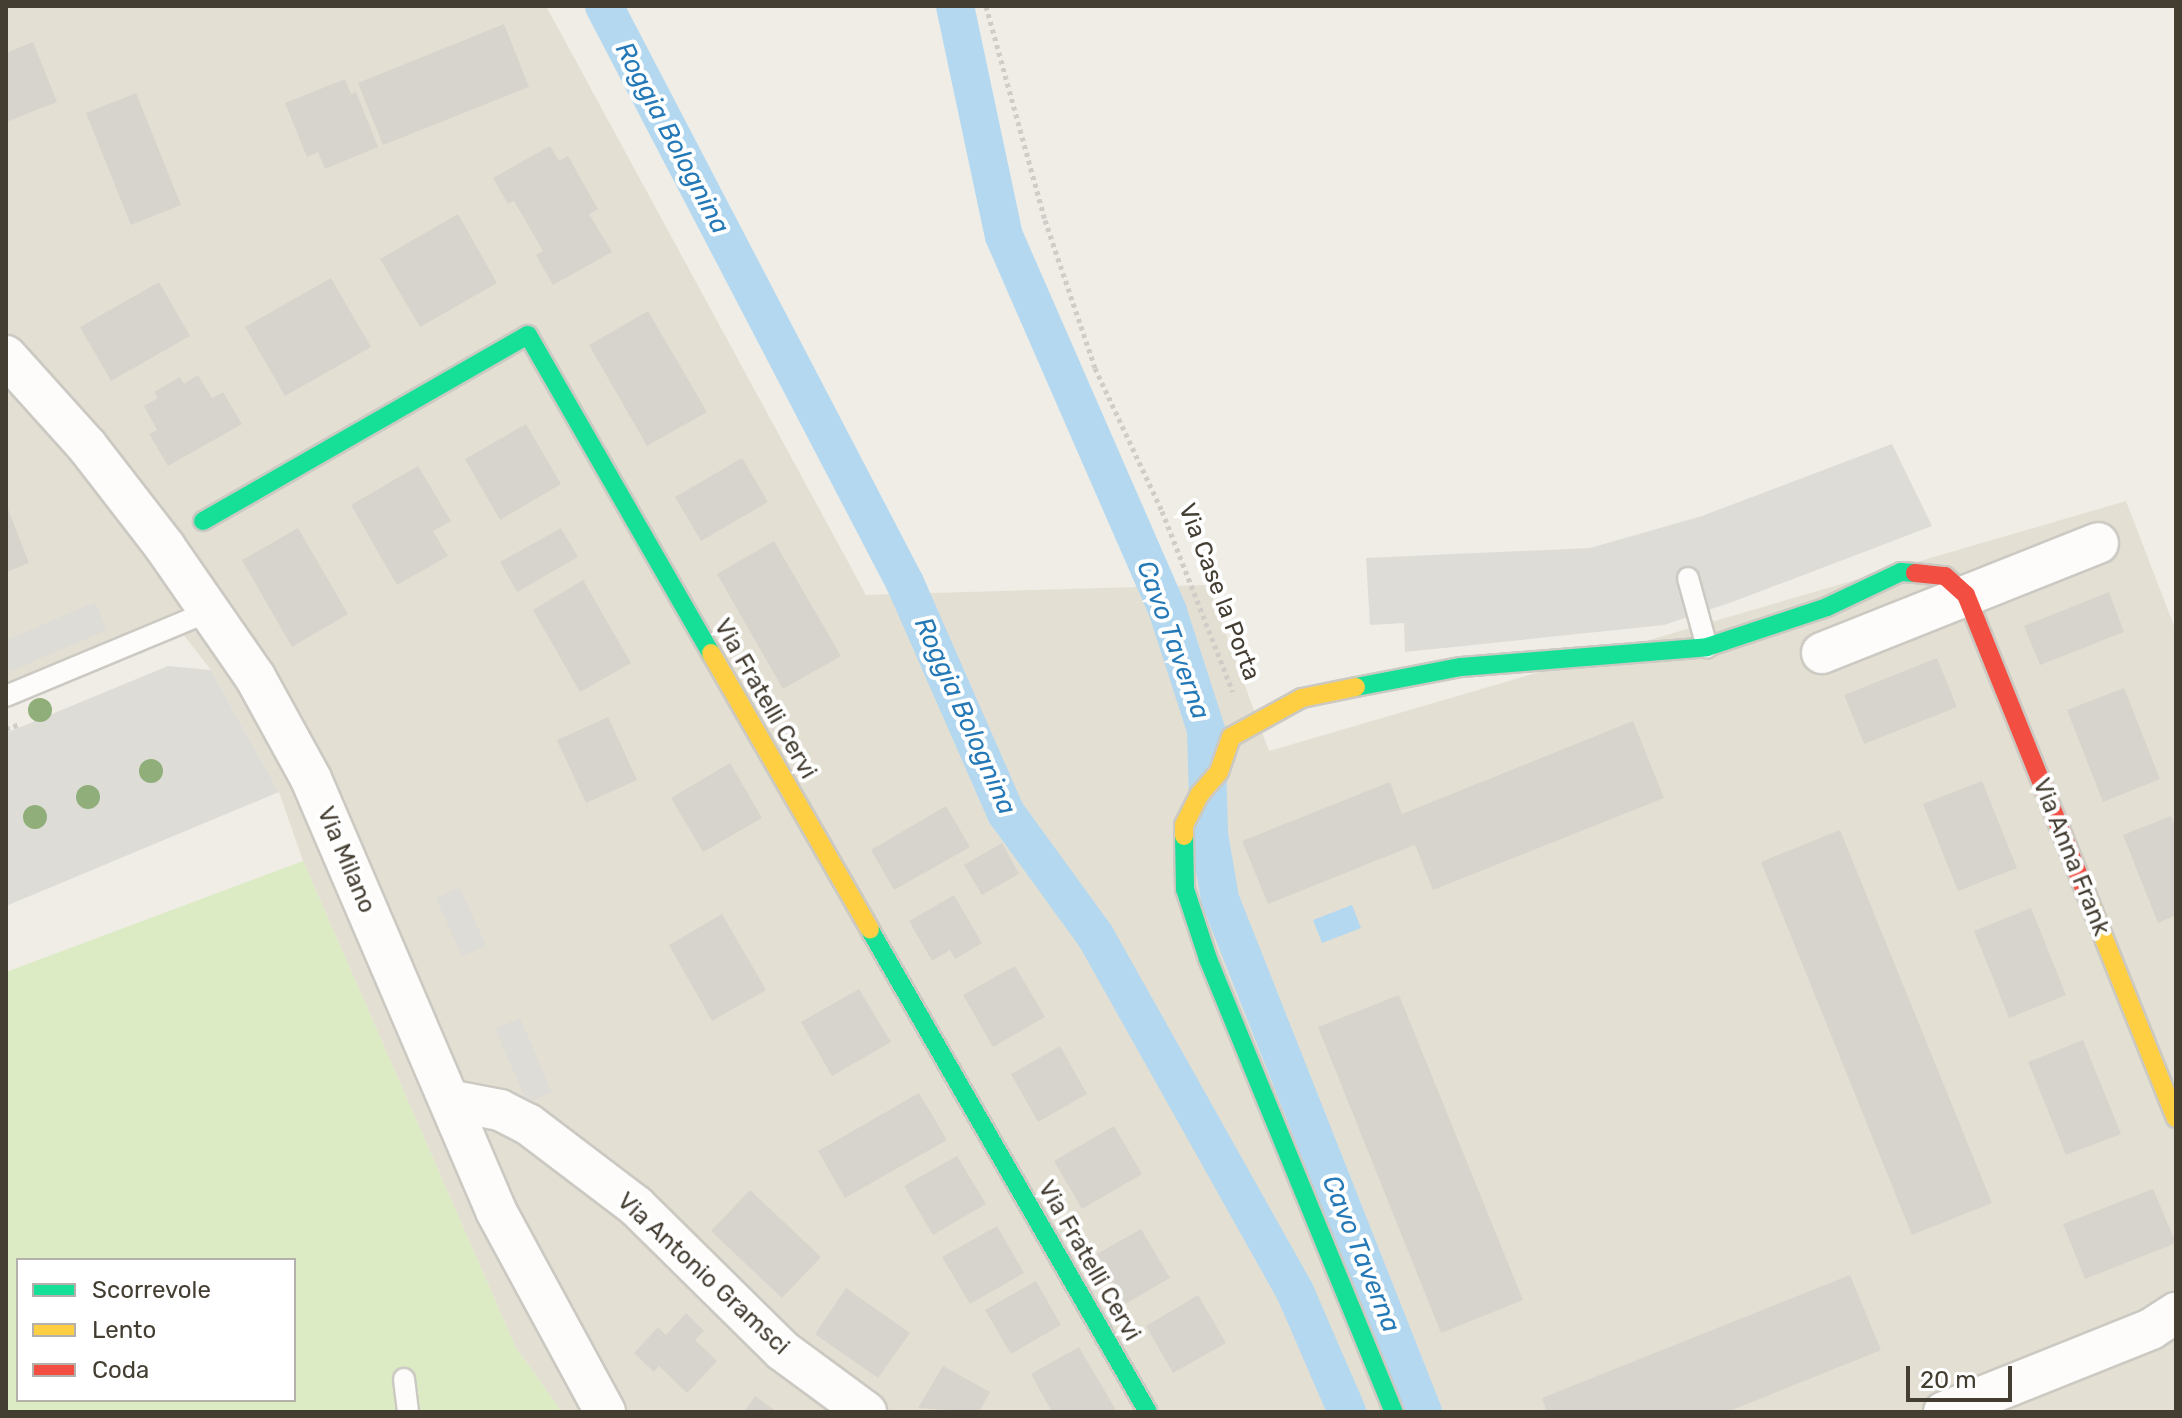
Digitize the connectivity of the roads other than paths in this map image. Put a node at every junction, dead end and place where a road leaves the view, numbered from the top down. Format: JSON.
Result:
{"nodes":[{"id":1,"x":6,"y":356,"type":"edge"},
{"id":2,"x":203,"y":521,"type":"dead end"},
{"id":3,"x":2098,"y":543,"type":"dead end"},
{"id":4,"x":1688,"y":578,"type":"dead end"},
{"id":5,"x":1966,"y":595,"type":"junction"},
{"id":6,"x":213,"y":610,"type":"junction"},
{"id":7,"x":1707,"y":647,"type":"junction"},
{"id":8,"x":1822,"y":653,"type":"dead end"},
{"id":9,"x":6,"y":696,"type":"edge"},
{"id":10,"x":453,"y":1101,"type":"junction"},
{"id":11,"x":2176,"y":1118,"type":"edge"},
{"id":12,"x":2176,"y":1313,"type":"edge"},
{"id":13,"x":404,"y":1379,"type":"dead end"},
{"id":14,"x":408,"y":1412,"type":"edge"},
{"id":15,"x":605,"y":1412,"type":"edge"},
{"id":16,"x":866,"y":1412,"type":"edge"},
{"id":17,"x":1148,"y":1412,"type":"edge"},
{"id":18,"x":1394,"y":1412,"type":"edge"},
{"id":19,"x":1944,"y":1412,"type":"edge"}],
"edges":[{"from":1,"to":6,"type":"street","name":"Via Milano"},
{"from":2,"to":17,"type":"street","name":"Via Fratelli Cervi"},
{"from":3,"to":5,"type":"street"},
{"from":4,"to":7,"type":"lane"},
{"from":5,"to":7,"type":"street"},
{"from":5,"to":8,"type":"street"},
{"from":5,"to":11,"type":"street","name":"Via Anna Frank"},
{"from":6,"to":9,"type":"lane"},
{"from":6,"to":10,"type":"street","name":"Via Milano"},
{"from":7,"to":18,"type":"street"},
{"from":10,"to":15,"type":"street","name":"Via Milano"},
{"from":10,"to":16,"type":"street","name":"Via Antonio Gramsci"},
{"from":12,"to":19,"type":"street"},
{"from":13,"to":14,"type":"lane"}]}
